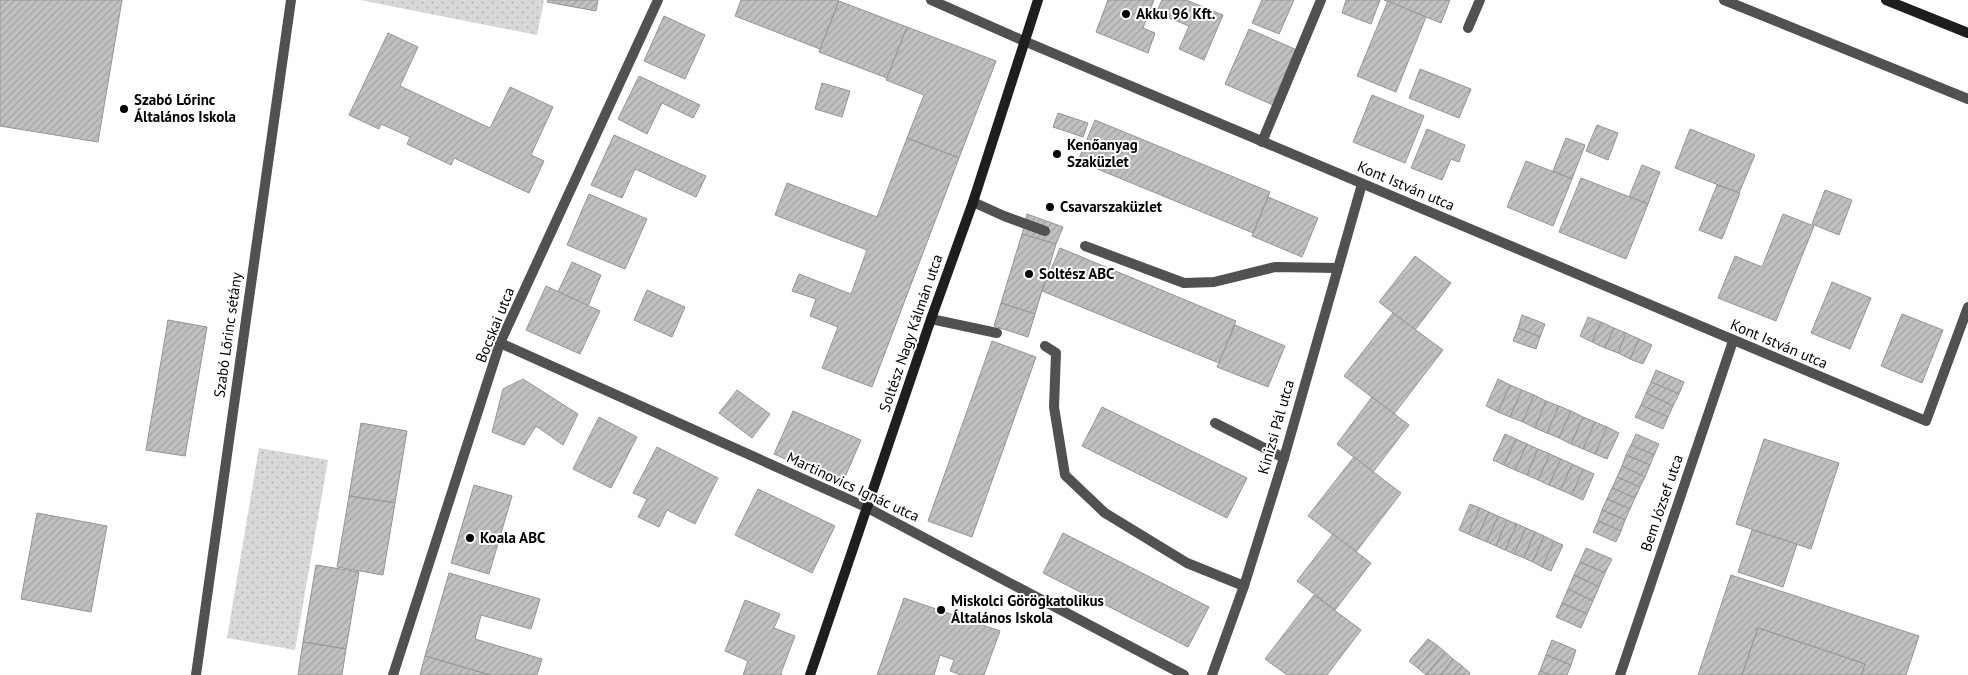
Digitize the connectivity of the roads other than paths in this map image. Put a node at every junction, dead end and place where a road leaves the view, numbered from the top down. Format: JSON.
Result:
{"nodes":[{"id":1,"x":291,"y":0,"type":"edge"},
{"id":2,"x":658,"y":0,"type":"edge"},
{"id":3,"x":931,"y":0,"type":"edge"},
{"id":4,"x":1038,"y":0,"type":"edge"},
{"id":5,"x":1321,"y":0,"type":"edge"},
{"id":6,"x":1480,"y":0,"type":"edge"},
{"id":7,"x":1724,"y":0,"type":"edge"},
{"id":8,"x":1886,"y":0,"type":"edge"},
{"id":9,"x":1468,"y":28,"type":"dead end"},
{"id":10,"x":1964,"y":31,"type":"edge"},
{"id":11,"x":1024,"y":41,"type":"junction"},
{"id":12,"x":1968,"y":99,"type":"edge"},
{"id":13,"x":1262,"y":142,"type":"junction"},
{"id":14,"x":1362,"y":184,"type":"junction"},
{"id":15,"x":973,"y":202,"type":"junction"},
{"id":16,"x":1046,"y":231,"type":"dead end"},
{"id":17,"x":1085,"y":246,"type":"dead end"},
{"id":18,"x":1338,"y":268,"type":"junction"},
{"id":19,"x":1968,"y":307,"type":"edge"},
{"id":20,"x":931,"y":319,"type":"junction"},
{"id":21,"x":997,"y":333,"type":"dead end"},
{"id":22,"x":1733,"y":341,"type":"junction"},
{"id":23,"x":500,"y":343,"type":"junction"},
{"id":24,"x":1045,"y":346,"type":"dead end"},
{"id":25,"x":1215,"y":423,"type":"dead end"},
{"id":26,"x":1284,"y":458,"type":"junction"},
{"id":27,"x":866,"y":507,"type":"junction"},
{"id":28,"x":1244,"y":586,"type":"junction"},
{"id":29,"x":196,"y":675,"type":"edge"},
{"id":30,"x":393,"y":675,"type":"edge"},
{"id":31,"x":810,"y":675,"type":"edge"},
{"id":32,"x":1184,"y":675,"type":"edge"},
{"id":33,"x":1212,"y":675,"type":"edge"},
{"id":34,"x":1620,"y":675,"type":"edge"}],
"edges":[{"from":1,"to":29,"type":"street","name":"Szabó Lőrinc sétány"},
{"from":2,"to":23,"type":"street","name":"Bocskai utca"},
{"from":3,"to":11,"type":"street","name":"Kont István utca"},
{"from":4,"to":11,"type":"street","name":"Soltész Nagy Kálmán utca"},
{"from":5,"to":13,"type":"street"},
{"from":6,"to":9,"type":"street"},
{"from":7,"to":12,"type":"street"},
{"from":8,"to":10,"type":"street"},
{"from":11,"to":13,"type":"street","name":"Kont István utca"},
{"from":11,"to":15,"type":"street","name":"Soltész Nagy Kálmán utca"},
{"from":13,"to":14,"type":"street","name":"Kont István utca"},
{"from":14,"to":18,"type":"street","name":"Kinizsi Pál utca"},
{"from":14,"to":22,"type":"street","name":"Kont István utca"},
{"from":15,"to":16,"type":"street"},
{"from":15,"to":20,"type":"street","name":"Soltész Nagy Kálmán utca"},
{"from":17,"to":18,"type":"street"},
{"from":18,"to":26,"type":"street","name":"Kinizsi Pál utca"},
{"from":19,"to":22,"type":"street","name":"Kont István utca"},
{"from":20,"to":21,"type":"street"},
{"from":20,"to":27,"type":"street","name":"Soltész Nagy Kálmán utca"},
{"from":22,"to":34,"type":"street","name":"Bem József utca"},
{"from":23,"to":27,"type":"street","name":"Martinovics Ignác utca"},
{"from":23,"to":30,"type":"street","name":"Bocskai utca"},
{"from":24,"to":28,"type":"street"},
{"from":25,"to":26,"type":"street"},
{"from":26,"to":28,"type":"street","name":"Kinizsi Pál utca"},
{"from":27,"to":31,"type":"street","name":"Soltész Nagy Kálmán utca"},
{"from":27,"to":32,"type":"street","name":"Martinovics Ignác utca"},
{"from":28,"to":33,"type":"street","name":"Kinizsi Pál utca"}]}
